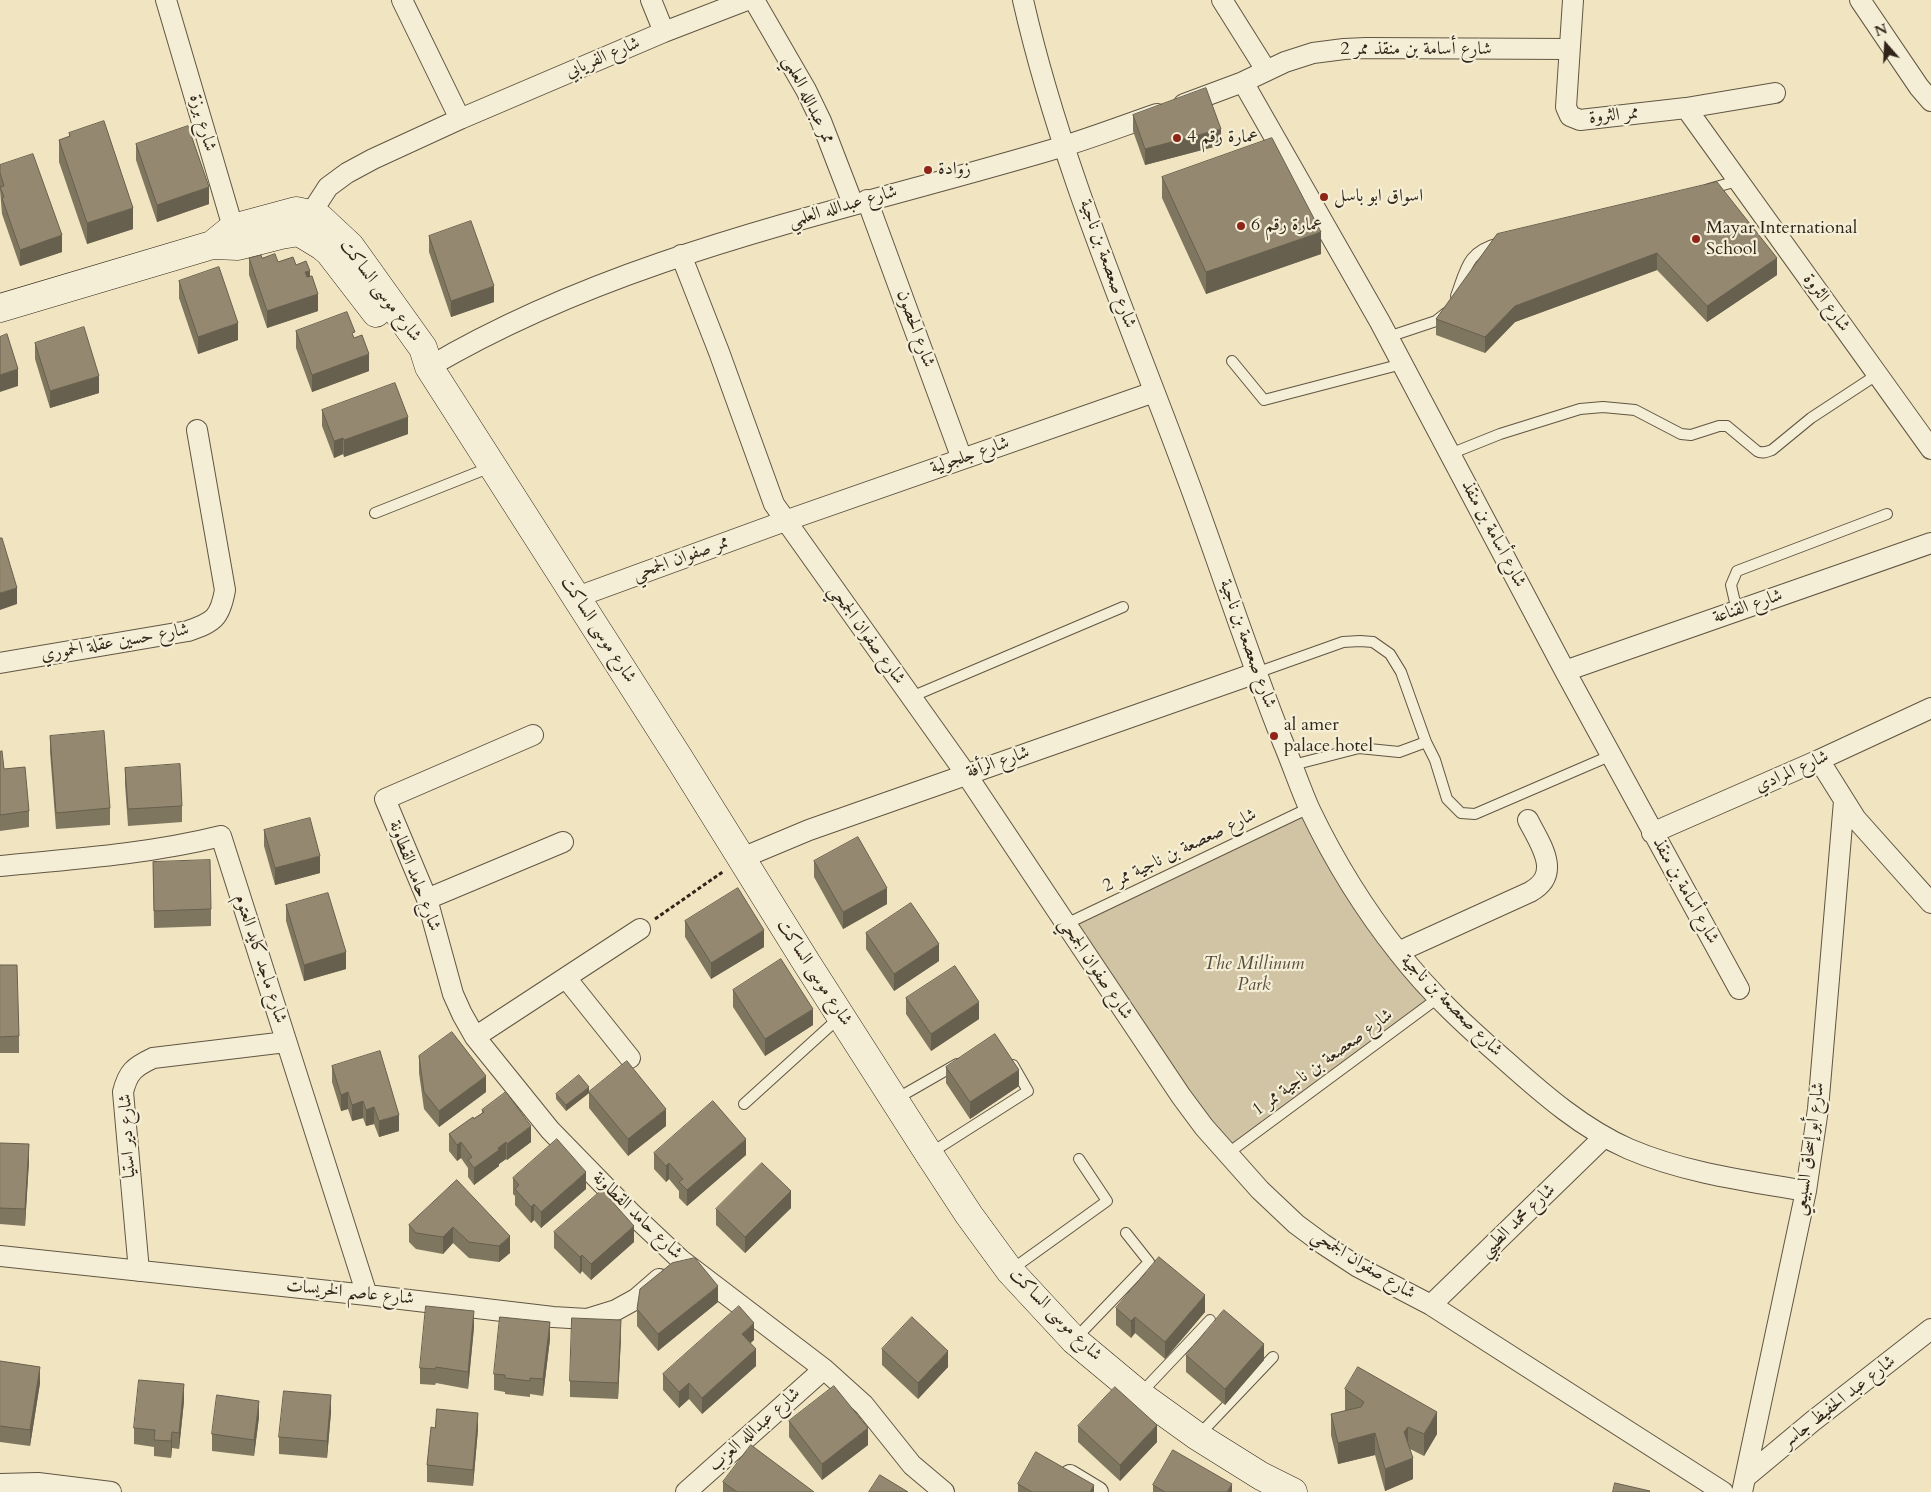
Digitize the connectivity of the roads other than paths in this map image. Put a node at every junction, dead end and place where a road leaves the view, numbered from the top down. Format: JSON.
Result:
{"nodes":[{"id":1,"x":166,"y":0,"type":"edge"},
{"id":2,"x":402,"y":0,"type":"edge"},
{"id":3,"x":651,"y":0,"type":"edge"},
{"id":4,"x":747,"y":0,"type":"edge"},
{"id":5,"x":754,"y":0,"type":"edge"},
{"id":6,"x":1023,"y":0,"type":"edge"},
{"id":7,"x":1222,"y":0,"type":"edge"},
{"id":8,"x":1573,"y":0,"type":"edge"},
{"id":9,"x":1860,"y":0,"type":"edge"},
{"id":10,"x":664,"y":32,"type":"junction"},
{"id":11,"x":1569,"y":49,"type":"junction"},
{"id":12,"x":1266,"y":70,"type":"junction"},
{"id":13,"x":1243,"y":82,"type":"junction"},
{"id":14,"x":1775,"y":93,"type":"dead end"},
{"id":15,"x":1931,"y":101,"type":"edge"},
{"id":16,"x":1686,"y":108,"type":"junction"},
{"id":17,"x":460,"y":119,"type":"junction"},
{"id":18,"x":1063,"y":146,"type":"junction"},
{"id":19,"x":1737,"y":181,"type":"junction"},
{"id":20,"x":1695,"y":194,"type":"edge"},
{"id":21,"x":860,"y":202,"type":"junction"},
{"id":22,"x":304,"y":223,"type":"junction"},
{"id":23,"x":228,"y":239,"type":"junction"},
{"id":24,"x":1510,"y":240,"type":"edge"},
{"id":25,"x":681,"y":255,"type":"junction"},
{"id":26,"x":0,"y":308,"type":"edge"},
{"id":27,"x":1388,"y":337,"type":"junction"},
{"id":28,"x":1232,"y":361,"type":"dead end"},
{"id":29,"x":1402,"y":364,"type":"junction"},
{"id":30,"x":429,"y":367,"type":"junction"},
{"id":31,"x":1878,"y":374,"type":"junction"},
{"id":32,"x":1154,"y":392,"type":"junction"},
{"id":33,"x":197,"y":430,"type":"dead end"},
{"id":34,"x":1931,"y":449,"type":"edge"},
{"id":35,"x":1450,"y":454,"type":"junction"},
{"id":36,"x":962,"y":459,"type":"junction"},
{"id":37,"x":492,"y":466,"type":"junction"},
{"id":38,"x":376,"y":513,"type":"dead end"},
{"id":39,"x":1887,"y":514,"type":"dead end"},
{"id":40,"x":785,"y":520,"type":"junction"},
{"id":41,"x":1931,"y":543,"type":"edge"},
{"id":42,"x":577,"y":597,"type":"junction"},
{"id":43,"x":1123,"y":607,"type":"dead end"},
{"id":44,"x":1737,"y":611,"type":"junction"},
{"id":45,"x":0,"y":663,"type":"edge"},
{"id":46,"x":1565,"y":671,"type":"junction"},
{"id":47,"x":1256,"y":673,"type":"junction"},
{"id":48,"x":911,"y":697,"type":"junction"},
{"id":49,"x":1931,"y":708,"type":"edge"},
{"id":50,"x":533,"y":735,"type":"dead end"},
{"id":51,"x":1426,"y":742,"type":"junction"},
{"id":52,"x":1612,"y":755,"type":"junction"},
{"id":53,"x":1819,"y":760,"type":"junction"},
{"id":54,"x":1293,"y":765,"type":"junction"},
{"id":55,"x":966,"y":774,"type":"junction"},
{"id":56,"x":1844,"y":801,"type":"junction"},
{"id":57,"x":1309,"y":808,"type":"junction"},
{"id":58,"x":1528,"y":820,"type":"dead end"},
{"id":59,"x":1652,"y":833,"type":"junction"},
{"id":60,"x":563,"y":842,"type":"dead end"},
{"id":61,"x":742,"y":858,"type":"junction"},
{"id":62,"x":0,"y":866,"type":"edge"},
{"id":63,"x":426,"y":900,"type":"junction"},
{"id":64,"x":1931,"y":903,"type":"edge"},
{"id":65,"x":1066,"y":924,"type":"junction"},
{"id":66,"x":640,"y":929,"type":"road end"},
{"id":67,"x":1398,"y":952,"type":"junction"},
{"id":68,"x":566,"y":978,"type":"junction"},
{"id":69,"x":1739,"y":988,"type":"dead end"},
{"id":70,"x":1438,"y":998,"type":"junction"},
{"id":71,"x":842,"y":1016,"type":"junction"},
{"id":72,"x":475,"y":1036,"type":"junction"},
{"id":73,"x":286,"y":1042,"type":"junction"},
{"id":74,"x":1006,"y":1053,"type":"edge"},
{"id":75,"x":630,"y":1058,"type":"dead end"},
{"id":76,"x":967,"y":1058,"type":"edge"},
{"id":77,"x":895,"y":1100,"type":"junction"},
{"id":78,"x":744,"y":1104,"type":"dead end"},
{"id":79,"x":1604,"y":1137,"type":"junction"},
{"id":80,"x":929,"y":1154,"type":"junction"},
{"id":81,"x":1228,"y":1154,"type":"junction"},
{"id":82,"x":1079,"y":1159,"type":"dead end"},
{"id":83,"x":1806,"y":1191,"type":"junction"},
{"id":84,"x":1126,"y":1233,"type":"dead end"},
{"id":85,"x":0,"y":1256,"type":"edge"},
{"id":86,"x":681,"y":1260,"type":"junction"},
{"id":87,"x":139,"y":1271,"type":"junction"},
{"id":88,"x":1010,"y":1271,"type":"junction"},
{"id":89,"x":367,"y":1295,"type":"junction"},
{"id":90,"x":1431,"y":1305,"type":"junction"},
{"id":91,"x":1210,"y":1320,"type":"dead end"},
{"id":92,"x":1931,"y":1329,"type":"edge"},
{"id":93,"x":1074,"y":1340,"type":"junction"},
{"id":94,"x":1273,"y":1357,"type":"dead end"},
{"id":95,"x":824,"y":1369,"type":"junction"},
{"id":96,"x":1140,"y":1394,"type":"junction"},
{"id":97,"x":1197,"y":1436,"type":"junction"},
{"id":98,"x":1053,"y":1464,"type":"edge"},
{"id":99,"x":0,"y":1473,"type":"edge"},
{"id":100,"x":0,"y":1484,"type":"edge"},
{"id":101,"x":38,"y":1484,"type":"junction"},
{"id":102,"x":1745,"y":1484,"type":"edge"},
{"id":103,"x":111,"y":1492,"type":"edge"},
{"id":104,"x":686,"y":1492,"type":"edge"},
{"id":105,"x":944,"y":1492,"type":"edge"},
{"id":106,"x":1098,"y":1492,"type":"edge"},
{"id":107,"x":1292,"y":1492,"type":"edge"},
{"id":108,"x":1723,"y":1492,"type":"edge"}],
"edges":[{"from":1,"to":23,"type":"street","name":"شارع برزة"},
{"from":2,"to":17,"type":"street"},
{"from":3,"to":10,"type":"street"},
{"from":4,"to":10,"type":"street","name":"شارع الفريابي"},
{"from":5,"to":21,"type":"street","name":"ممر عبدالله العلمي"},
{"from":6,"to":18,"type":"street","name":"شارع صعصعة بن ناجية"},
{"from":7,"to":12,"type":"street"},
{"from":8,"to":11,"type":"street","name":"ممر الثروة"},
{"from":9,"to":15,"type":"street"},
{"from":10,"to":17,"type":"street","name":"شارع الفريابي"},
{"from":11,"to":12,"type":"street","name":"شارع أسامة بن منقذ ممر 2"},
{"from":11,"to":16,"type":"street","name":"ممر الثروة"},
{"from":12,"to":13,"type":"street","name":"شارع عبدالله العلمي"},
{"from":13,"to":18,"type":"street","name":"شارع عبدالله العلمي"},
{"from":13,"to":27,"type":"street","name":"شارع أسامة بن منقذ"},
{"from":14,"to":16,"type":"street","name":"ممر الثروة"},
{"from":16,"to":19,"type":"street","name":"شارع الثروة"},
{"from":17,"to":22,"type":"street","name":"شارع الفريابي"},
{"from":18,"to":21,"type":"street","name":"شارع عبدالله العلمي"},
{"from":18,"to":32,"type":"street","name":"شارع صعصعة بن ناجية"},
{"from":19,"to":20,"type":"lane"},
{"from":19,"to":31,"type":"street","name":"شارع الثروة"},
{"from":21,"to":25,"type":"street","name":"شارع عبدالله العلمي"},
{"from":21,"to":36,"type":"street","name":"شارع الحصون"},
{"from":22,"to":23,"type":"street"},
{"from":22,"to":30,"type":"street","name":"شارع موسى الساكت"},
{"from":23,"to":26,"type":"street"},
{"from":24,"to":27,"type":"lane"},
{"from":25,"to":30,"type":"street","name":"شارع عبدالله العلمي"},
{"from":25,"to":40,"type":"street","name":"شارع صفوان الجمحي"},
{"from":27,"to":29,"type":"street","name":"شارع أسامة بن منقذ"},
{"from":28,"to":29,"type":"lane"},
{"from":29,"to":35,"type":"street","name":"شارع أسامة بن منقذ"},
{"from":30,"to":37,"type":"street","name":"شارع موسى الساكت"},
{"from":31,"to":34,"type":"street","name":"شارع الثروة"},
{"from":31,"to":35,"type":"lane"},
{"from":32,"to":36,"type":"street","name":"شارع جلجولية"},
{"from":32,"to":47,"type":"street","name":"شارع صعصعة بن ناجية"},
{"from":33,"to":45,"type":"street","name":"شارع حسين عقلة الحموري"},
{"from":35,"to":46,"type":"street","name":"شارع أسامة بن منقذ"},
{"from":36,"to":40,"type":"street","name":"شارع جلجولية"},
{"from":37,"to":38,"type":"lane"},
{"from":37,"to":42,"type":"street","name":"شارع موسى الساكت"},
{"from":39,"to":44,"type":"lane"},
{"from":40,"to":42,"type":"street","name":"ممر صفوان الجمحي"},
{"from":40,"to":48,"type":"street","name":"شارع صفوان الجمحي"},
{"from":41,"to":44,"type":"street","name":"شارع القناعة"},
{"from":42,"to":61,"type":"street","name":"شارع موسى الساكت"},
{"from":43,"to":48,"type":"lane"},
{"from":44,"to":46,"type":"street","name":"شارع القناعة"},
{"from":46,"to":52,"type":"street","name":"شارع أسامة بن منقذ"},
{"from":47,"to":51,"type":"lane"},
{"from":47,"to":54,"type":"street","name":"شارع صعصعة بن ناجية"},
{"from":47,"to":55,"type":"street","name":"شارع الرأفة"},
{"from":48,"to":55,"type":"street","name":"شارع صفوان الجمحي"},
{"from":49,"to":53,"type":"street","name":"شارع المرادي"},
{"from":50,"to":63,"type":"street","name":"شارع حامد القطاونة"},
{"from":51,"to":52,"type":"lane"},
{"from":51,"to":54,"type":"lane"},
{"from":52,"to":59,"type":"street","name":"شارع أسامة بن منقذ"},
{"from":53,"to":56,"type":"street"},
{"from":53,"to":59,"type":"street","name":"شارع المرادي"},
{"from":54,"to":57,"type":"street","name":"شارع صعصعة بن ناجية"},
{"from":55,"to":61,"type":"street","name":"شارع الرأفة"},
{"from":55,"to":65,"type":"street","name":"شارع صفوان الجمحي"},
{"from":56,"to":64,"type":"street"},
{"from":56,"to":83,"type":"street","name":"شارع أبو إسحاق السبيعي"},
{"from":57,"to":65,"type":"lane","name":"شارع صعصعة بن ناجية ممر 2"},
{"from":57,"to":67,"type":"street","name":"شارع صعصعة بن ناجية"},
{"from":58,"to":67,"type":"street"},
{"from":59,"to":69,"type":"street","name":"شارع أسامة بن منقذ"},
{"from":60,"to":63,"type":"street"},
{"from":61,"to":71,"type":"street","name":"شارع موسى الساكت"},
{"from":62,"to":73,"type":"street","name":"شارع ماجد كايد العتوم"},
{"from":63,"to":72,"type":"street","name":"شارع حامد القطاونة"},
{"from":65,"to":81,"type":"street","name":"شارع صفوان الجمحي"},
{"from":66,"to":68,"type":"street"},
{"from":67,"to":70,"type":"street","name":"شارع صعصعة بن ناجية"},
{"from":68,"to":72,"type":"street"},
{"from":68,"to":75,"type":"street"},
{"from":70,"to":79,"type":"street","name":"شارع صعصعة بن ناجية"},
{"from":70,"to":81,"type":"lane","name":"شارع صعصعة بن ناجية ممر 1"},
{"from":71,"to":77,"type":"street","name":"شارع موسى الساكت"},
{"from":71,"to":78,"type":"lane"},
{"from":72,"to":86,"type":"street","name":"شارع حامد القطاونة"},
{"from":73,"to":87,"type":"street","name":"شارع دير استيا"},
{"from":73,"to":89,"type":"street","name":"شارع ماجد كايد العتوم"},
{"from":74,"to":80,"type":"lane"},
{"from":76,"to":77,"type":"lane"},
{"from":77,"to":80,"type":"street","name":"شارع موسى الساكت"},
{"from":79,"to":83,"type":"street","name":"شارع صعصعة بن ناجية"},
{"from":79,"to":90,"type":"street","name":"شارع محمد الطيبي"},
{"from":80,"to":88,"type":"street","name":"شارع موسى الساكت"},
{"from":81,"to":90,"type":"street","name":"شارع صفوان الجمحي"},
{"from":82,"to":88,"type":"lane"},
{"from":83,"to":102,"type":"street","name":"شارع أبو إسحاق السبيعي"},
{"from":84,"to":93,"type":"lane"},
{"from":85,"to":87,"type":"street","name":"شارع عاصم الخريسات"},
{"from":86,"to":89,"type":"street","name":"شارع عاصم الخريسات"},
{"from":86,"to":95,"type":"street","name":"شارع حامد القطاونة"},
{"from":87,"to":89,"type":"street","name":"شارع عاصم الخريسات"},
{"from":88,"to":93,"type":"street","name":"شارع موسى الساكت"},
{"from":90,"to":108,"type":"street","name":"شارع صفوان الجمحي"},
{"from":91,"to":96,"type":"lane"},
{"from":92,"to":102,"type":"street","name":"شارع عبد الحفيظ جاسر"},
{"from":93,"to":96,"type":"street","name":"شارع موسى الساكت"},
{"from":94,"to":97,"type":"lane"},
{"from":95,"to":104,"type":"street","name":"شارع عبدالله العزب"},
{"from":95,"to":105,"type":"street","name":"شارع حامد القطاونة"},
{"from":96,"to":97,"type":"street","name":"شارع موسى الساكت"},
{"from":97,"to":107,"type":"street","name":"شارع موسى الساكت"},
{"from":98,"to":106,"type":"street"},
{"from":99,"to":101,"type":"street"},
{"from":100,"to":101,"type":"street"},
{"from":101,"to":103,"type":"street"}]}
